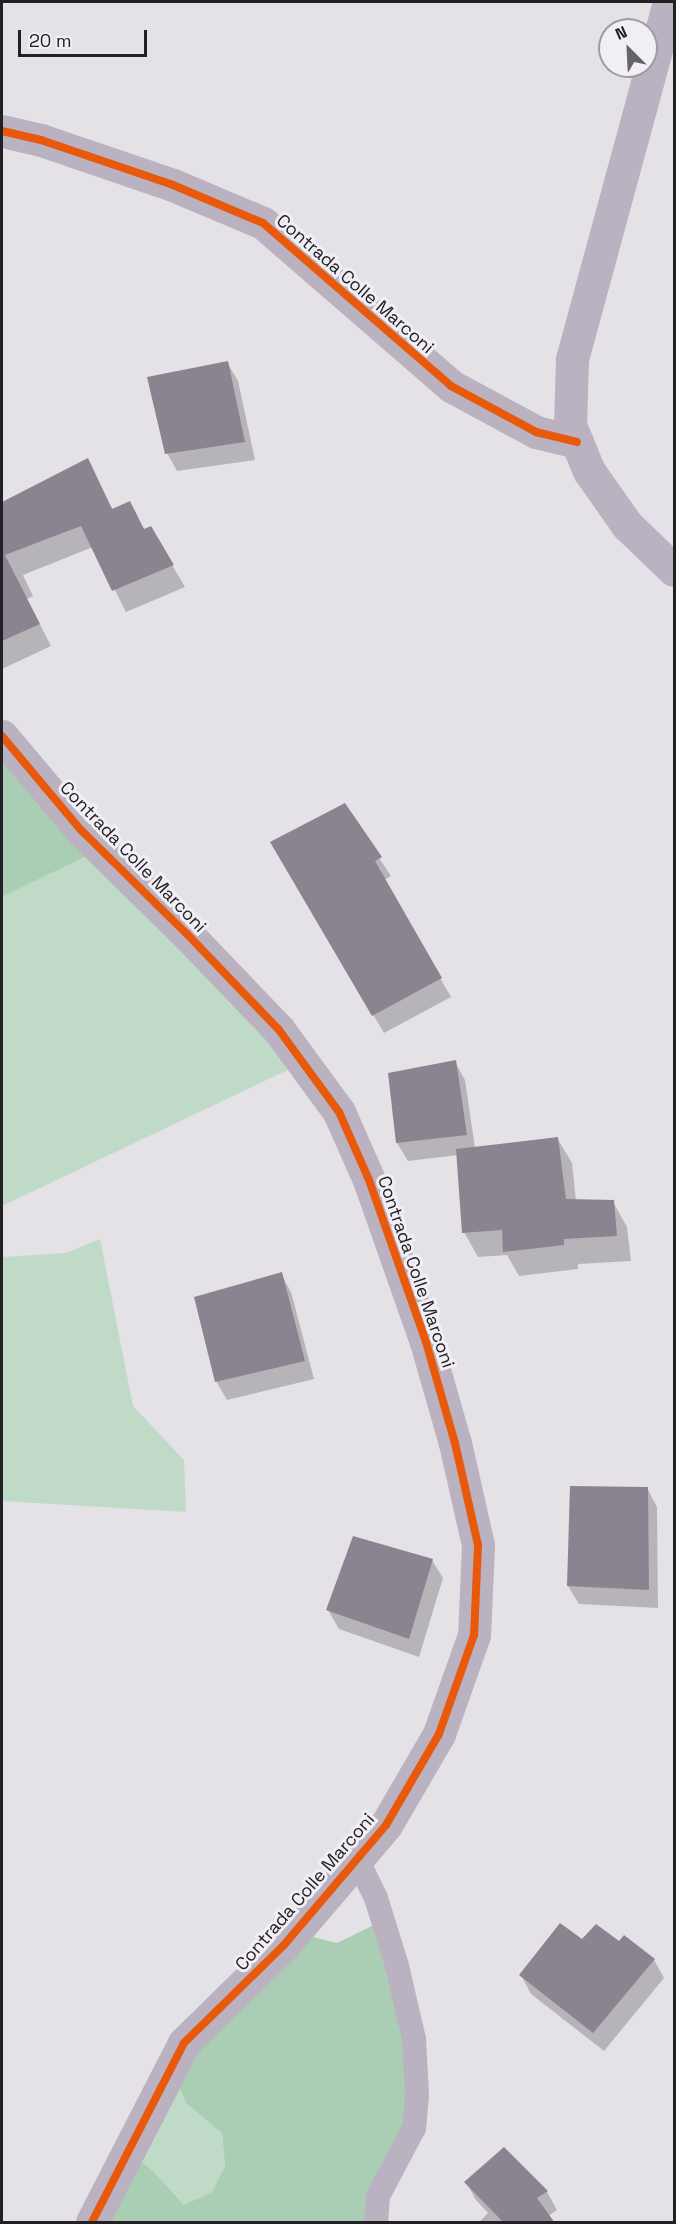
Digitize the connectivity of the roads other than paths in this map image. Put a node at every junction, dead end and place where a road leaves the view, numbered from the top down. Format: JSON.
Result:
{"nodes":[{"id":1,"x":669,"y":2,"type":"edge"},
{"id":2,"x":2,"y":131,"type":"edge"},
{"id":3,"x":577,"y":442,"type":"junction"},
{"id":4,"x":675,"y":570,"type":"edge"},
{"id":5,"x":2,"y":736,"type":"edge"},
{"id":6,"x":357,"y":1859,"type":"junction"},
{"id":7,"x":92,"y":2223,"type":"edge"},
{"id":8,"x":376,"y":2223,"type":"edge"}],
"edges":[{"from":1,"to":3,"type":"street"},
{"from":2,"to":3,"type":"street","name":"Contrada Colle Marconi"},
{"from":3,"to":4,"type":"street"},
{"from":5,"to":6,"type":"street","name":"Contrada Colle Marconi"},
{"from":6,"to":7,"type":"street","name":"Contrada Colle Marconi"},
{"from":6,"to":8,"type":"lane"}]}
